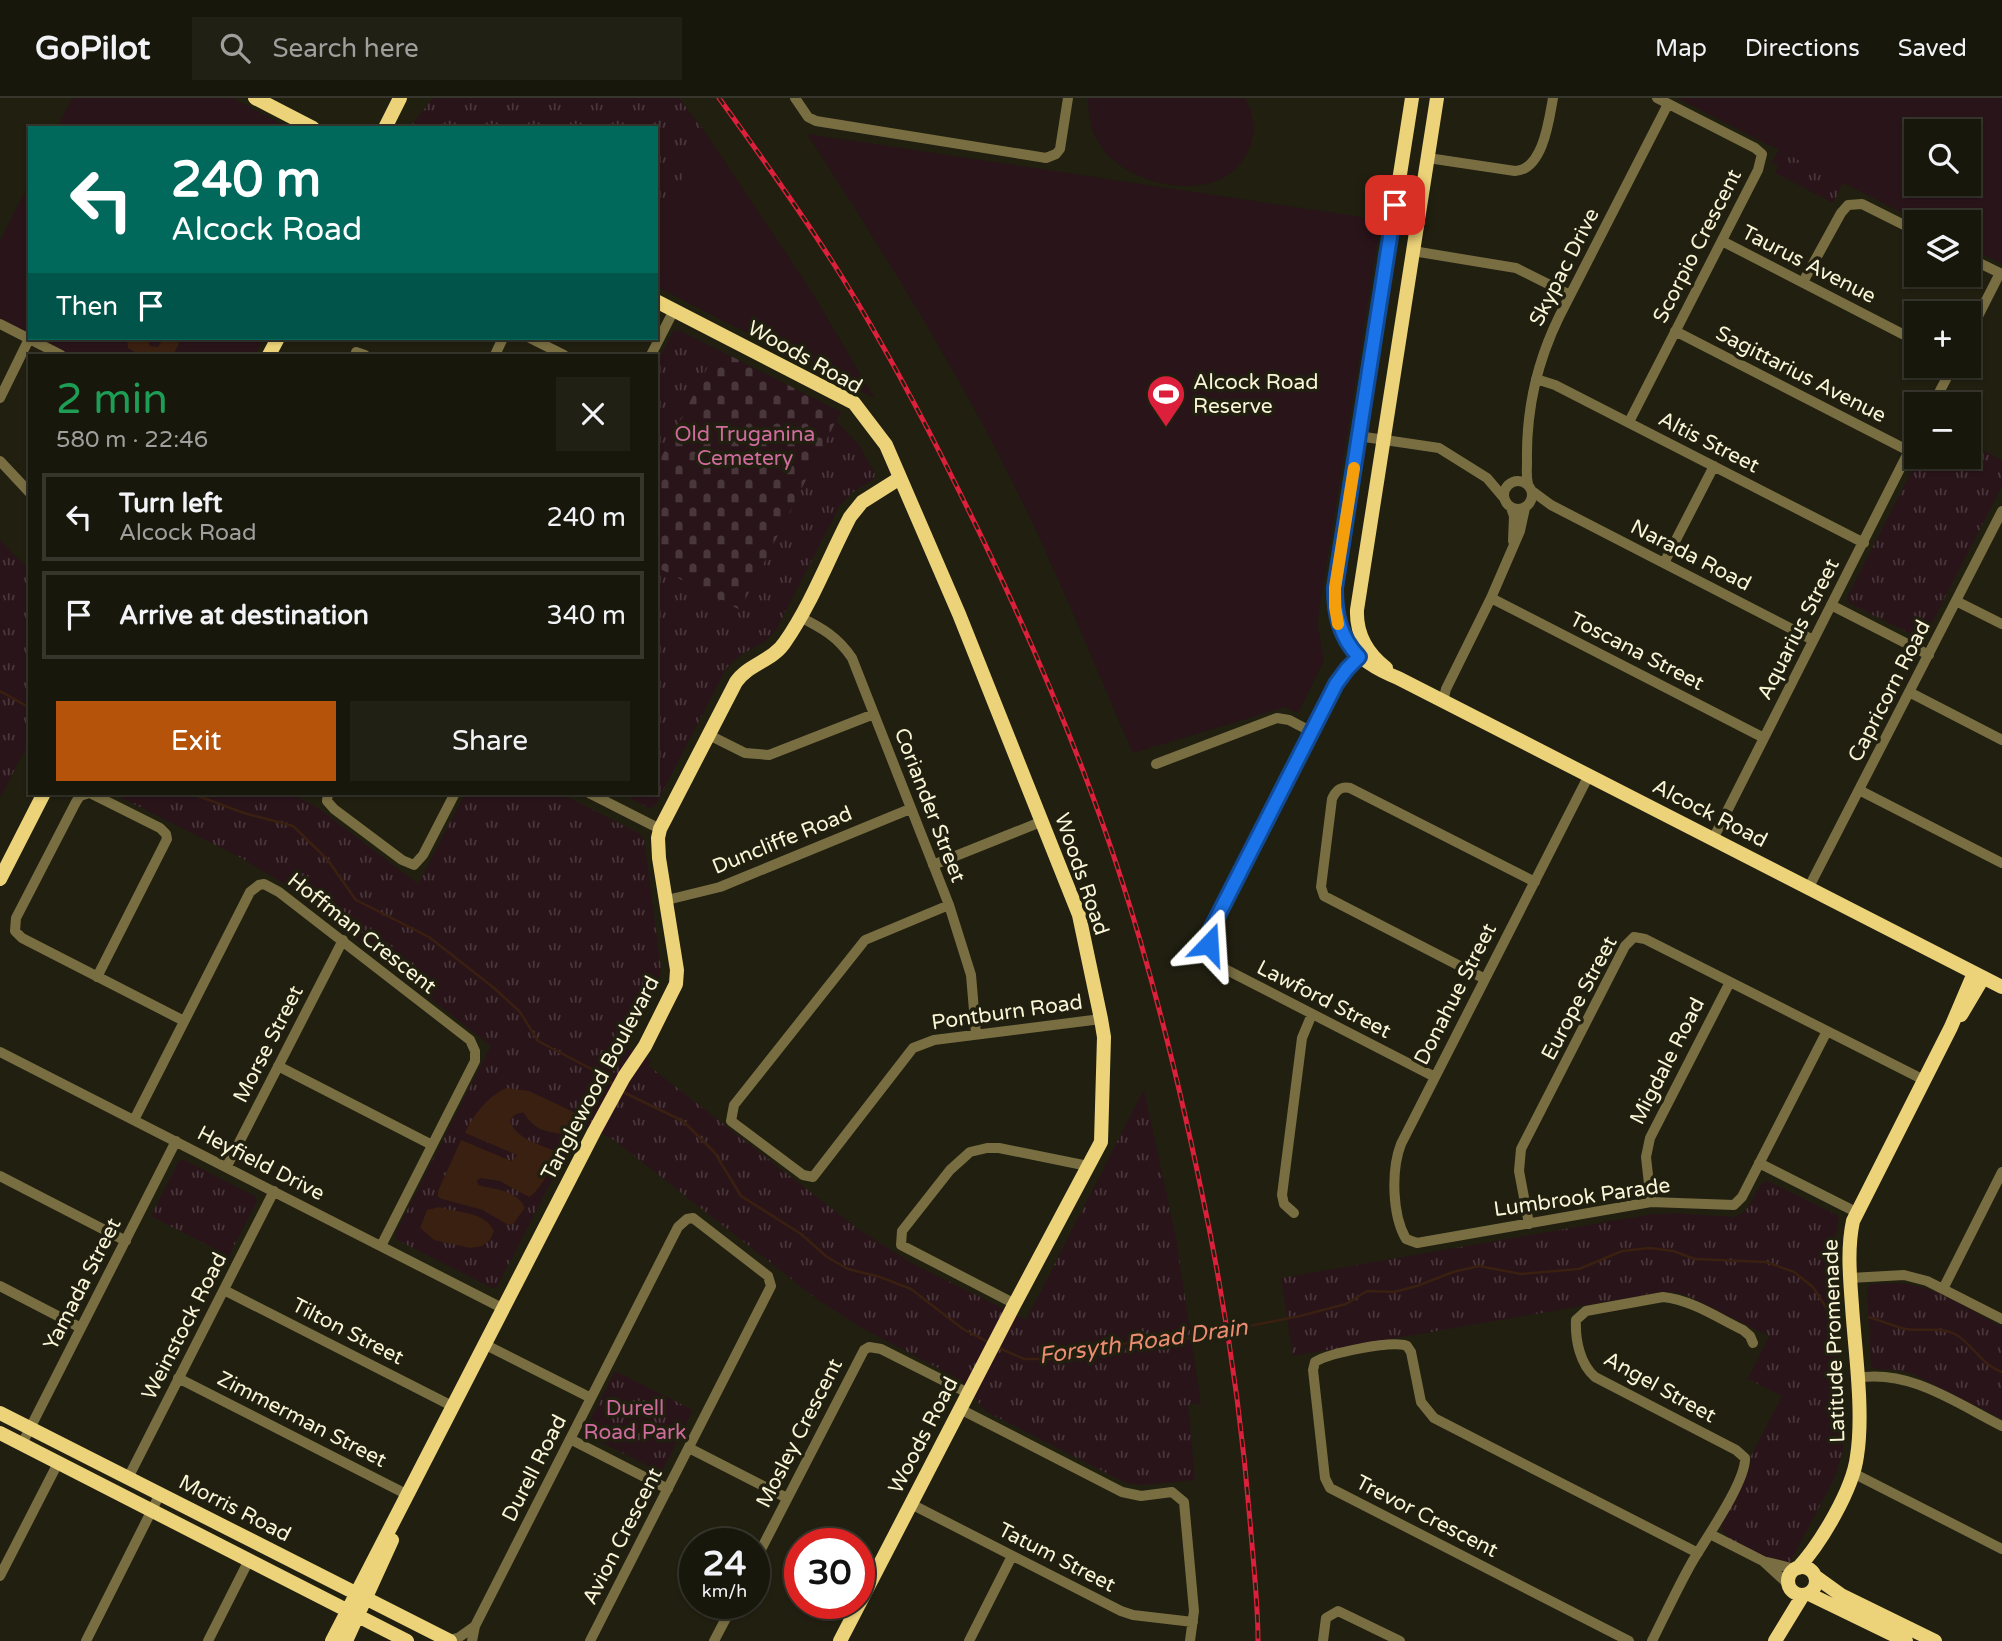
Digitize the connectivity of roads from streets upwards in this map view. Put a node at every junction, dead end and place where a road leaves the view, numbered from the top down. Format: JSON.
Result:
{"nodes":[{"id":1,"x":255,"y":98,"type":"edge"},
{"id":2,"x":400,"y":98,"type":"edge"},
{"id":3,"x":795,"y":98,"type":"edge"},
{"id":4,"x":1068,"y":98,"type":"edge"},
{"id":5,"x":1412,"y":98,"type":"edge"},
{"id":6,"x":1437,"y":98,"type":"edge"},
{"id":7,"x":1553,"y":98,"type":"edge"},
{"id":8,"x":1657,"y":98,"type":"edge"},
{"id":9,"x":1668,"y":104,"type":"junction"},
{"id":10,"x":309,"y":126,"type":"edge"},
{"id":11,"x":386,"y":126,"type":"edge"},
{"id":12,"x":1428,"y":158,"type":"junction"},
{"id":13,"x":1904,"y":225,"type":"edge"},
{"id":14,"x":1721,"y":241,"type":"junction"},
{"id":15,"x":1413,"y":251,"type":"junction"},
{"id":16,"x":1981,"y":264,"type":"edge"},
{"id":17,"x":2001,"y":274,"type":"edge"},
{"id":18,"x":1803,"y":282,"type":"junction"},
{"id":19,"x":1570,"y":295,"type":"junction"},
{"id":20,"x":658,"y":302,"type":"edge"},
{"id":21,"x":674,"y":310,"type":"junction"},
{"id":22,"x":1981,"y":312,"type":"edge"},
{"id":23,"x":0,"y":324,"type":"edge"},
{"id":24,"x":1675,"y":331,"type":"junction"},
{"id":25,"x":1904,"y":335,"type":"edge"},
{"id":26,"x":28,"y":338,"type":"edge"},
{"id":27,"x":29,"y":340,"type":"edge"},
{"id":28,"x":31,"y":340,"type":"edge"},
{"id":29,"x":534,"y":340,"type":"edge"},
{"id":30,"x":59,"y":354,"type":"edge"},
{"id":31,"x":562,"y":354,"type":"edge"},
{"id":32,"x":652,"y":354,"type":"edge"},
{"id":33,"x":1536,"y":379,"type":"junction"},
{"id":34,"x":0,"y":398,"type":"edge"},
{"id":35,"x":1629,"y":422,"type":"junction"},
{"id":36,"x":1358,"y":436,"type":"junction"},
{"id":37,"x":1383,"y":440,"type":"junction"},
{"id":38,"x":1904,"y":448,"type":"edge"},
{"id":39,"x":1527,"y":458,"type":"junction"},
{"id":40,"x":0,"y":461,"type":"edge"},
{"id":41,"x":1904,"y":461,"type":"edge"},
{"id":42,"x":1714,"y":466,"type":"junction"},
{"id":43,"x":900,"y":478,"type":"junction"},
{"id":44,"x":1486,"y":478,"type":"junction"},
{"id":45,"x":1512,"y":483,"type":"junction"},
{"id":46,"x":1530,"y":488,"type":"junction"},
{"id":47,"x":28,"y":491,"type":"edge"},
{"id":48,"x":1504,"y":498,"type":"junction"},
{"id":49,"x":1550,"y":505,"type":"junction"},
{"id":50,"x":1526,"y":507,"type":"junction"},
{"id":51,"x":1511,"y":508,"type":"junction"},
{"id":52,"x":2002,"y":512,"type":"edge"},
{"id":53,"x":1864,"y":543,"type":"junction"},
{"id":54,"x":1513,"y":545,"type":"junction"},
{"id":55,"x":1664,"y":563,"type":"junction"},
{"id":56,"x":1492,"y":598,"type":"junction"},
{"id":57,"x":1956,"y":601,"type":"junction"},
{"id":58,"x":1831,"y":605,"type":"junction"},
{"id":59,"x":800,"y":617,"type":"junction"},
{"id":60,"x":2002,"y":624,"type":"edge"},
{"id":61,"x":1814,"y":640,"type":"junction"},
{"id":62,"x":1364,"y":653,"type":"junction"},
{"id":63,"x":1928,"y":655,"type":"junction"},
{"id":64,"x":1909,"y":692,"type":"junction"},
{"id":65,"x":1443,"y":701,"type":"junction"},
{"id":66,"x":874,"y":714,"type":"junction"},
{"id":67,"x":1312,"y":732,"type":"junction"},
{"id":68,"x":709,"y":735,"type":"junction"},
{"id":69,"x":1764,"y":738,"type":"junction"},
{"id":70,"x":2002,"y":740,"type":"edge"},
{"id":71,"x":1156,"y":764,"type":"dead end"},
{"id":72,"x":1589,"y":775,"type":"junction"},
{"id":73,"x":1859,"y":790,"type":"junction"},
{"id":74,"x":43,"y":795,"type":"edge"},
{"id":75,"x":83,"y":795,"type":"edge"},
{"id":76,"x":93,"y":795,"type":"edge"},
{"id":77,"x":328,"y":795,"type":"edge"},
{"id":78,"x":454,"y":795,"type":"edge"},
{"id":79,"x":593,"y":795,"type":"edge"},
{"id":80,"x":911,"y":809,"type":"junction"},
{"id":81,"x":1042,"y":821,"type":"junction"},
{"id":82,"x":660,"y":829,"type":"junction"},
{"id":83,"x":1713,"y":838,"type":"junction"},
{"id":84,"x":2002,"y":863,"type":"edge"},
{"id":85,"x":933,"y":865,"type":"junction"},
{"id":86,"x":2,"y":875,"type":"edge"},
{"id":87,"x":1535,"y":882,"type":"junction"},
{"id":88,"x":1808,"y":887,"type":"junction"},
{"id":89,"x":667,"y":900,"type":"junction"},
{"id":90,"x":949,"y":905,"type":"junction"},
{"id":91,"x":343,"y":940,"type":"junction"},
{"id":92,"x":1979,"y":975,"type":"junction"},
{"id":93,"x":97,"y":977,"type":"junction"},
{"id":94,"x":1485,"y":979,"type":"junction"},
{"id":95,"x":1730,"y":982,"type":"junction"},
{"id":96,"x":2002,"y":987,"type":"edge"},
{"id":97,"x":1312,"y":1014,"type":"junction"},
{"id":98,"x":1101,"y":1019,"type":"junction"},
{"id":99,"x":184,"y":1021,"type":"junction"},
{"id":100,"x":1827,"y":1031,"type":"junction"},
{"id":101,"x":976,"y":1034,"type":"junction"},
{"id":102,"x":0,"y":1052,"type":"edge"},
{"id":103,"x":278,"y":1066,"type":"junction"},
{"id":104,"x":1435,"y":1077,"type":"junction"},
{"id":105,"x":1924,"y":1080,"type":"junction"},
{"id":106,"x":134,"y":1120,"type":"junction"},
{"id":107,"x":176,"y":1142,"type":"junction"},
{"id":108,"x":432,"y":1145,"type":"junction"},
{"id":109,"x":1759,"y":1163,"type":"junction"},
{"id":110,"x":227,"y":1166,"type":"junction"},
{"id":111,"x":1088,"y":1166,"type":"junction"},
{"id":112,"x":2002,"y":1172,"type":"edge"},
{"id":113,"x":0,"y":1176,"type":"edge"},
{"id":114,"x":274,"y":1191,"type":"junction"},
{"id":115,"x":1651,"y":1202,"type":"junction"},
{"id":116,"x":1856,"y":1212,"type":"junction"},
{"id":117,"x":1294,"y":1213,"type":"dead end"},
{"id":118,"x":687,"y":1219,"type":"joint"},
{"id":119,"x":1529,"y":1224,"type":"junction"},
{"id":120,"x":1406,"y":1239,"type":"joint"},
{"id":121,"x":126,"y":1241,"type":"junction"},
{"id":122,"x":381,"y":1246,"type":"junction"},
{"id":123,"x":1850,"y":1278,"type":"junction"},
{"id":124,"x":0,"y":1286,"type":"edge"},
{"id":125,"x":1943,"y":1289,"type":"junction"},
{"id":126,"x":224,"y":1290,"type":"junction"},
{"id":127,"x":1014,"y":1305,"type":"junction"},
{"id":128,"x":504,"y":1308,"type":"junction"},
{"id":129,"x":2002,"y":1319,"type":"edge"},
{"id":130,"x":81,"y":1328,"type":"junction"},
{"id":131,"x":1753,"y":1343,"type":"dead end"},
{"id":132,"x":486,"y":1345,"type":"junction"},
{"id":133,"x":178,"y":1378,"type":"junction"},
{"id":134,"x":1857,"y":1378,"type":"junction"},
{"id":135,"x":968,"y":1393,"type":"junction"},
{"id":136,"x":591,"y":1398,"type":"junction"},
{"id":137,"x":454,"y":1407,"type":"junction"},
{"id":138,"x":960,"y":1409,"type":"junction"},
{"id":139,"x":0,"y":1413,"type":"edge"},
{"id":140,"x":2002,"y":1426,"type":"edge"},
{"id":141,"x":30,"y":1428,"type":"junction"},
{"id":142,"x":0,"y":1433,"type":"edge"},
{"id":143,"x":570,"y":1439,"type":"junction"},
{"id":144,"x":22,"y":1444,"type":"junction"},
{"id":145,"x":688,"y":1448,"type":"junction"},
{"id":146,"x":58,"y":1463,"type":"junction"},
{"id":147,"x":1853,"y":1473,"type":"junction"},
{"id":148,"x":128,"y":1478,"type":"junction"},
{"id":149,"x":667,"y":1489,"type":"junction"},
{"id":150,"x":160,"y":1494,"type":"junction"},
{"id":151,"x":408,"y":1495,"type":"junction"},
{"id":152,"x":787,"y":1499,"type":"junction"},
{"id":153,"x":911,"y":1504,"type":"junction"},
{"id":154,"x":152,"y":1511,"type":"junction"},
{"id":155,"x":770,"y":1532,"type":"edge"},
{"id":156,"x":1710,"y":1534,"type":"junction"},
{"id":157,"x":1819,"y":1543,"type":"junction"},
{"id":158,"x":2002,"y":1549,"type":"edge"},
{"id":159,"x":1698,"y":1553,"type":"junction"},
{"id":160,"x":1012,"y":1556,"type":"junction"},
{"id":161,"x":249,"y":1560,"type":"junction"},
{"id":162,"x":1763,"y":1561,"type":"junction"},
{"id":163,"x":1796,"y":1568,"type":"junction"},
{"id":164,"x":1,"y":1570,"type":"edge"},
{"id":165,"x":1815,"y":1574,"type":"junction"},
{"id":166,"x":1789,"y":1585,"type":"junction"},
{"id":167,"x":1806,"y":1594,"type":"junction"},
{"id":168,"x":361,"y":1595,"type":"junction"},
{"id":169,"x":353,"y":1614,"type":"junction"},
{"id":170,"x":726,"y":1619,"type":"edge"},
{"id":171,"x":1193,"y":1622,"type":"junction"},
{"id":172,"x":1783,"y":1625,"type":"junction"},
{"id":173,"x":475,"y":1626,"type":"junction"},
{"id":174,"x":1902,"y":1636,"type":"edge"},
{"id":175,"x":86,"y":1641,"type":"edge"},
{"id":176,"x":208,"y":1641,"type":"edge"},
{"id":177,"x":332,"y":1641,"type":"edge"},
{"id":178,"x":346,"y":1641,"type":"edge"},
{"id":179,"x":407,"y":1641,"type":"edge"},
{"id":180,"x":450,"y":1641,"type":"edge"},
{"id":181,"x":472,"y":1641,"type":"edge"},
{"id":182,"x":590,"y":1641,"type":"edge"},
{"id":183,"x":714,"y":1641,"type":"edge"},
{"id":184,"x":840,"y":1641,"type":"edge"},
{"id":185,"x":969,"y":1641,"type":"edge"},
{"id":186,"x":1191,"y":1641,"type":"edge"},
{"id":187,"x":1322,"y":1641,"type":"edge"},
{"id":188,"x":1400,"y":1641,"type":"edge"},
{"id":189,"x":1629,"y":1641,"type":"edge"},
{"id":190,"x":1652,"y":1641,"type":"edge"},
{"id":191,"x":1775,"y":1641,"type":"edge"},
{"id":192,"x":1935,"y":1641,"type":"edge"}],
"edges":[{"from":1,"to":10,"type":"street"},
{"from":2,"to":11,"type":"street"},
{"from":3,"to":4,"type":"street"},
{"from":5,"to":36,"type":"street","name":"Alcock Road"},
{"from":6,"to":12,"type":"street"},
{"from":7,"to":12,"type":"street"},
{"from":8,"to":9,"type":"street","name":"Scorpio Crescent"},
{"from":9,"to":14,"type":"street","name":"Scorpio Crescent"},
{"from":9,"to":19,"type":"street","name":"Skypac Drive"},
{"from":12,"to":15,"type":"street"},
{"from":13,"to":18,"type":"street"},
{"from":14,"to":18,"type":"street","name":"Taurus Avenue"},
{"from":14,"to":24,"type":"street","name":"Scorpio Crescent"},
{"from":15,"to":19,"type":"street"},
{"from":15,"to":37,"type":"street"},
{"from":16,"to":17,"type":"street"},
{"from":17,"to":22,"type":"street"},
{"from":18,"to":25,"type":"street","name":"Taurus Avenue"},
{"from":19,"to":33,"type":"street","name":"Skypac Drive"},
{"from":20,"to":21,"type":"street","name":"Woods Road"},
{"from":21,"to":32,"type":"street"},
{"from":21,"to":43,"type":"street","name":"Woods Road"},
{"from":23,"to":26,"type":"street"},
{"from":24,"to":35,"type":"street","name":"Scorpio Crescent"},
{"from":24,"to":38,"type":"street","name":"Sagittarius Avenue"},
{"from":27,"to":34,"type":"street"},
{"from":28,"to":30,"type":"street"},
{"from":29,"to":31,"type":"street"},
{"from":33,"to":35,"type":"street","name":"Altis Street"},
{"from":33,"to":39,"type":"street","name":"Skypac Drive"},
{"from":35,"to":42,"type":"street","name":"Altis Street"},
{"from":36,"to":37,"type":"street"},
{"from":36,"to":62,"type":"street","name":"Alcock Road"},
{"from":37,"to":44,"type":"street"},
{"from":37,"to":62,"type":"street"},
{"from":39,"to":45,"type":"street","name":"Skypac Drive"},
{"from":39,"to":46,"type":"street","name":"Skypac Drive"},
{"from":40,"to":47,"type":"street"},
{"from":41,"to":53,"type":"street","name":"Aquarius Street"},
{"from":42,"to":53,"type":"street","name":"Altis Street"},
{"from":42,"to":55,"type":"street"},
{"from":43,"to":59,"type":"street","name":"Tanglewood Boulevard"},
{"from":43,"to":81,"type":"street","name":"Woods Road"},
{"from":44,"to":45,"type":"street"},
{"from":44,"to":48,"type":"street"},
{"from":45,"to":46,"type":"street"},
{"from":45,"to":48,"type":"street"},
{"from":46,"to":49,"type":"street","name":"Narada Road"},
{"from":46,"to":50,"type":"street"},
{"from":48,"to":51,"type":"street"},
{"from":49,"to":50,"type":"street","name":"Narada Road"},
{"from":49,"to":55,"type":"street","name":"Narada Road"},
{"from":50,"to":51,"type":"street"},
{"from":50,"to":54,"type":"street"},
{"from":51,"to":54,"type":"street"},
{"from":52,"to":57,"type":"street","name":"Capricorn Road"},
{"from":53,"to":58,"type":"street","name":"Aquarius Street"},
{"from":54,"to":56,"type":"street"},
{"from":55,"to":61,"type":"street","name":"Narada Road"},
{"from":56,"to":65,"type":"street"},
{"from":56,"to":69,"type":"street","name":"Toscana Street"},
{"from":57,"to":60,"type":"street"},
{"from":57,"to":63,"type":"street","name":"Capricorn Road"},
{"from":58,"to":61,"type":"street","name":"Aquarius Street"},
{"from":58,"to":63,"type":"street"},
{"from":59,"to":66,"type":"street","name":"Coriander Street"},
{"from":59,"to":68,"type":"street","name":"Tanglewood Boulevard"},
{"from":61,"to":69,"type":"street","name":"Aquarius Street"},
{"from":62,"to":65,"type":"street","name":"Alcock Road"},
{"from":62,"to":67,"type":"street","name":"Lawford Street"},
{"from":63,"to":64,"type":"street","name":"Capricorn Road"},
{"from":64,"to":70,"type":"street"},
{"from":64,"to":73,"type":"street","name":"Capricorn Road"},
{"from":65,"to":72,"type":"street","name":"Alcock Road"},
{"from":66,"to":68,"type":"street"},
{"from":66,"to":80,"type":"street","name":"Coriander Street"},
{"from":67,"to":71,"type":"street"},
{"from":67,"to":97,"type":"street","name":"Lawford Street"},
{"from":68,"to":82,"type":"street","name":"Tanglewood Boulevard"},
{"from":69,"to":83,"type":"street","name":"Aquarius Street"},
{"from":72,"to":83,"type":"street","name":"Alcock Road"},
{"from":72,"to":87,"type":"street","name":"Donahue Street"},
{"from":73,"to":84,"type":"street"},
{"from":73,"to":88,"type":"street","name":"Capricorn Road"},
{"from":74,"to":86,"type":"street"},
{"from":75,"to":93,"type":"street"},
{"from":76,"to":93,"type":"street"},
{"from":77,"to":78,"type":"street"},
{"from":79,"to":82,"type":"street"},
{"from":80,"to":85,"type":"street","name":"Coriander Street"},
{"from":80,"to":89,"type":"street","name":"Duncliffe Road"},
{"from":81,"to":85,"type":"street"},
{"from":81,"to":98,"type":"street","name":"Woods Road"},
{"from":82,"to":89,"type":"street","name":"Tanglewood Boulevard"},
{"from":83,"to":88,"type":"street","name":"Alcock Road"},
{"from":85,"to":90,"type":"street","name":"Coriander Street"},
{"from":87,"to":94,"type":"street","name":"Donahue Street"},
{"from":87,"to":94,"type":"street"},
{"from":88,"to":92,"type":"street","name":"Alcock Road"},
{"from":89,"to":128,"type":"street","name":"Tanglewood Boulevard"},
{"from":90,"to":101,"type":"street","name":"Coriander Street"},
{"from":90,"to":101,"type":"street","name":"Pontburn Road"},
{"from":91,"to":99,"type":"street","name":"Hoffman Crescent"},
{"from":91,"to":103,"type":"street","name":"Morse Street"},
{"from":91,"to":108,"type":"street","name":"Hoffman Crescent"},
{"from":92,"to":96,"type":"street","name":"Alcock Road"},
{"from":92,"to":105,"type":"street","name":"Latitude Promenade"},
{"from":93,"to":99,"type":"street"},
{"from":94,"to":104,"type":"street","name":"Donahue Street"},
{"from":95,"to":100,"type":"street","name":"Europe Street"},
{"from":95,"to":115,"type":"street","name":"Migdale Road"},
{"from":95,"to":119,"type":"street","name":"Europe Street"},
{"from":97,"to":104,"type":"street","name":"Lawford Street"},
{"from":97,"to":117,"type":"street"},
{"from":98,"to":101,"type":"street","name":"Pontburn Road"},
{"from":98,"to":111,"type":"street","name":"Woods Road"},
{"from":99,"to":106,"type":"street","name":"Hoffman Crescent"},
{"from":100,"to":105,"type":"street","name":"Europe Street"},
{"from":100,"to":109,"type":"street","name":"Lumbrook Parade"},
{"from":102,"to":106,"type":"street","name":"Heyfield Drive"},
{"from":103,"to":108,"type":"street"},
{"from":103,"to":110,"type":"street","name":"Morse Street"},
{"from":104,"to":120,"type":"street","name":"Donahue Street"},
{"from":105,"to":116,"type":"street","name":"Latitude Promenade"},
{"from":106,"to":107,"type":"street","name":"Heyfield Drive"},
{"from":107,"to":110,"type":"street","name":"Heyfield Drive"},
{"from":107,"to":121,"type":"street","name":"Yamada Street"},
{"from":108,"to":122,"type":"street","name":"Hoffman Crescent"},
{"from":109,"to":115,"type":"street","name":"Lumbrook Parade"},
{"from":109,"to":116,"type":"street"},
{"from":110,"to":114,"type":"street","name":"Heyfield Drive"},
{"from":111,"to":127,"type":"street","name":"Woods Road"},
{"from":111,"to":127,"type":"street"},
{"from":112,"to":125,"type":"street"},
{"from":113,"to":121,"type":"street"},
{"from":114,"to":122,"type":"street","name":"Heyfield Drive"},
{"from":114,"to":126,"type":"street","name":"Weinstock Road"},
{"from":115,"to":119,"type":"street","name":"Lumbrook Parade"},
{"from":116,"to":123,"type":"street","name":"Latitude Promenade"},
{"from":118,"to":136,"type":"street","name":"Durell Road"},
{"from":118,"to":145,"type":"street","name":"Avion Crescent"},
{"from":119,"to":120,"type":"street","name":"Lumbrook Parade"},
{"from":121,"to":130,"type":"street","name":"Yamada Street"},
{"from":122,"to":128,"type":"street","name":"Heyfield Drive"},
{"from":123,"to":125,"type":"street"},
{"from":123,"to":134,"type":"street","name":"Latitude Promenade"},
{"from":124,"to":130,"type":"street"},
{"from":125,"to":129,"type":"street"},
{"from":126,"to":133,"type":"street","name":"Weinstock Road"},
{"from":126,"to":137,"type":"street","name":"Tilton Street"},
{"from":127,"to":135,"type":"street","name":"Woods Road"},
{"from":128,"to":132,"type":"street","name":"Tanglewood Boulevard"},
{"from":130,"to":141,"type":"street","name":"Yamada Street"},
{"from":131,"to":156,"type":"street","name":"Angel Street"},
{"from":132,"to":136,"type":"street"},
{"from":132,"to":137,"type":"street","name":"Tanglewood Boulevard"},
{"from":133,"to":148,"type":"street","name":"Weinstock Road"},
{"from":133,"to":151,"type":"street","name":"Zimmerman Street"},
{"from":134,"to":140,"type":"street"},
{"from":134,"to":147,"type":"street","name":"Latitude Promenade"},
{"from":135,"to":138,"type":"street","name":"Woods Road"},
{"from":135,"to":152,"type":"street","name":"Mosley Crescent"},
{"from":136,"to":143,"type":"street","name":"Durell Road"},
{"from":137,"to":151,"type":"street","name":"Tanglewood Boulevard"},
{"from":138,"to":153,"type":"street","name":"Woods Road"},
{"from":138,"to":171,"type":"street"},
{"from":139,"to":141,"type":"street","name":"Morris Road"},
{"from":141,"to":144,"type":"street","name":"Yamada Street"},
{"from":141,"to":148,"type":"street","name":"Morris Road"},
{"from":142,"to":144,"type":"street","name":"Morris Road"},
{"from":143,"to":149,"type":"street"},
{"from":143,"to":173,"type":"street","name":"Durell Road"},
{"from":144,"to":146,"type":"street","name":"Morris Road"},
{"from":145,"to":149,"type":"street","name":"Avion Crescent"},
{"from":145,"to":152,"type":"street"},
{"from":146,"to":154,"type":"street","name":"Morris Road"},
{"from":146,"to":164,"type":"street"},
{"from":147,"to":157,"type":"street","name":"Latitude Promenade"},
{"from":147,"to":158,"type":"street"},
{"from":148,"to":150,"type":"street","name":"Morris Road"},
{"from":149,"to":182,"type":"street","name":"Avion Crescent"},
{"from":150,"to":154,"type":"street"},
{"from":150,"to":168,"type":"street","name":"Morris Road"},
{"from":151,"to":168,"type":"street","name":"Tanglewood Boulevard"},
{"from":152,"to":155,"type":"street","name":"Mosley Crescent"},
{"from":153,"to":160,"type":"street","name":"Tatum Street"},
{"from":153,"to":184,"type":"street","name":"Woods Road"},
{"from":154,"to":161,"type":"street","name":"Morris Road"},
{"from":154,"to":175,"type":"street"},
{"from":156,"to":159,"type":"street"},
{"from":156,"to":162,"type":"street"},
{"from":157,"to":163,"type":"street","name":"Latitude Promenade"},
{"from":157,"to":165,"type":"street","name":"Latitude Promenade"},
{"from":159,"to":189,"type":"street","name":"Trevor Crescent"},
{"from":159,"to":190,"type":"street"},
{"from":160,"to":171,"type":"street","name":"Tatum Street"},
{"from":160,"to":185,"type":"street"},
{"from":161,"to":169,"type":"street","name":"Morris Road"},
{"from":161,"to":176,"type":"street"},
{"from":162,"to":163,"type":"street"},
{"from":162,"to":166,"type":"street"},
{"from":163,"to":165,"type":"street"},
{"from":163,"to":166,"type":"street"},
{"from":165,"to":167,"type":"street"},
{"from":165,"to":174,"type":"street"},
{"from":166,"to":167,"type":"street"},
{"from":166,"to":172,"type":"street"},
{"from":167,"to":172,"type":"street"},
{"from":167,"to":174,"type":"street"},
{"from":168,"to":169,"type":"street","name":"Tanglewood Boulevard"},
{"from":168,"to":180,"type":"street","name":"Morris Road"},
{"from":169,"to":177,"type":"street"},
{"from":169,"to":178,"type":"street"},
{"from":169,"to":179,"type":"street","name":"Morris Road"},
{"from":170,"to":183,"type":"street"},
{"from":171,"to":186,"type":"street"},
{"from":172,"to":191,"type":"street"},
{"from":173,"to":180,"type":"street"},
{"from":173,"to":181,"type":"street","name":"Durell Road"},
{"from":174,"to":192,"type":"street"},
{"from":187,"to":188,"type":"street"}]}
